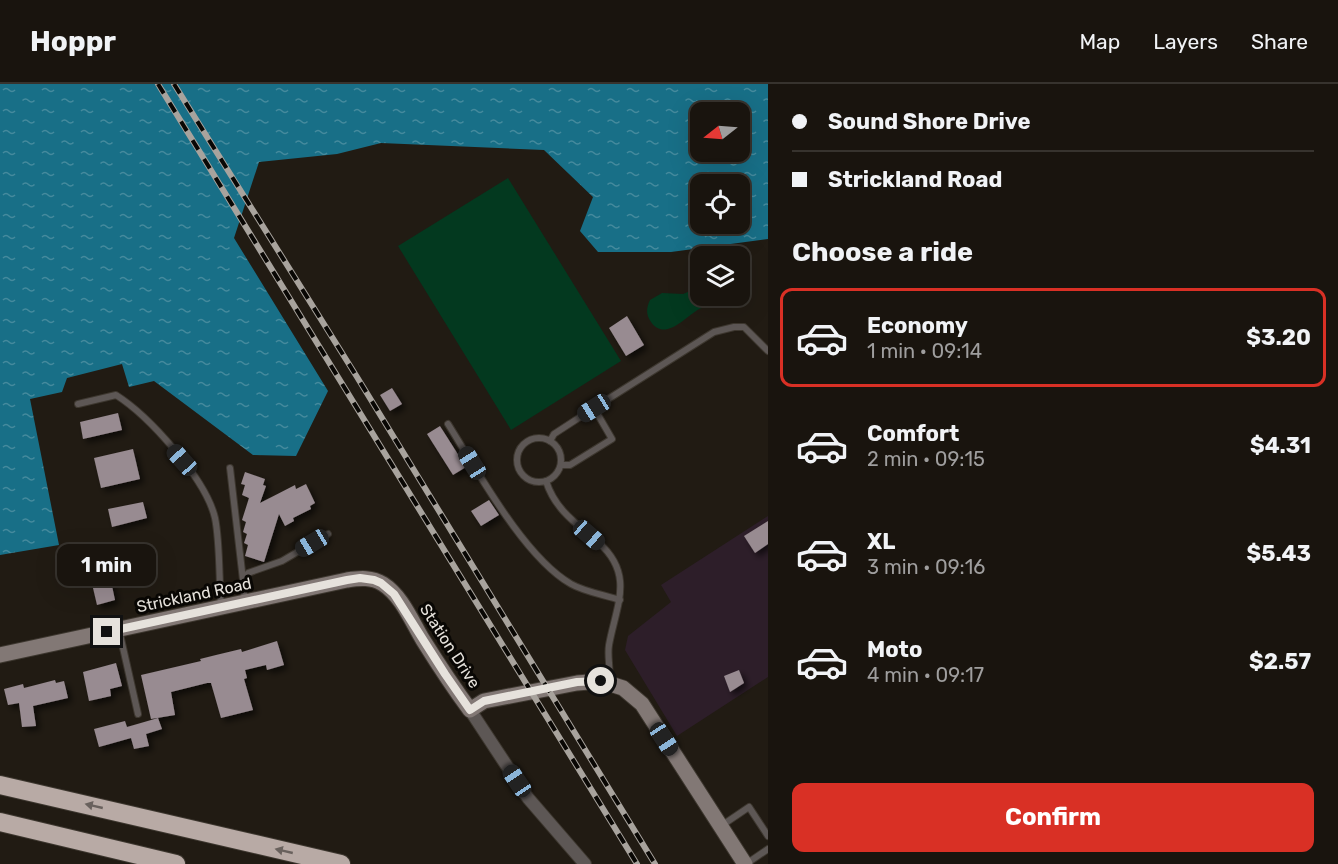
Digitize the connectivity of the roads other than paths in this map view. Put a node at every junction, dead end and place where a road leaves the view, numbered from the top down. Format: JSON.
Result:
{"nodes":[{"id":1,"x":768,"y":351,"type":"edge"},
{"id":2,"x":78,"y":404,"type":"dead end"},
{"id":3,"x":594,"y":408,"type":"junction"},
{"id":4,"x":448,"y":424,"type":"dead end"},
{"id":5,"x":550,"y":441,"type":"junction"},
{"id":6,"x":561,"y":465,"type":"junction"},
{"id":7,"x":230,"y":468,"type":"dead end"},
{"id":8,"x":546,"y":481,"type":"junction"},
{"id":9,"x":328,"y":534,"type":"dead end"},
{"id":10,"x":360,"y":578,"type":"joint"},
{"id":11,"x":243,"y":581,"type":"junction"},
{"id":12,"x":620,"y":600,"type":"junction"},
{"id":13,"x":245,"y":603,"type":"junction"},
{"id":14,"x":221,"y":608,"type":"junction"},
{"id":15,"x":119,"y":630,"type":"junction"},
{"id":16,"x":0,"y":655,"type":"edge"},
{"id":17,"x":609,"y":682,"type":"junction"},
{"id":18,"x":470,"y":710,"type":"junction"},
{"id":19,"x":138,"y":714,"type":"dead end"},
{"id":20,"x":0,"y":785,"type":"edge"},
{"id":21,"x":0,"y":822,"type":"edge"},
{"id":22,"x":721,"y":826,"type":"junction"},
{"id":23,"x":768,"y":836,"type":"edge"},
{"id":24,"x":768,"y":849,"type":"edge"},
{"id":25,"x":176,"y":864,"type":"edge"},
{"id":26,"x":341,"y":864,"type":"edge"},
{"id":27,"x":585,"y":864,"type":"edge"},
{"id":28,"x":745,"y":864,"type":"edge"}],
"edges":[{"from":1,"to":3,"type":"lane"},
{"from":2,"to":14,"type":"lane"},
{"from":3,"to":5,"type":"lane"},
{"from":3,"to":6,"type":"lane"},
{"from":4,"to":12,"type":"lane"},
{"from":5,"to":6,"type":"lane"},
{"from":5,"to":8,"type":"lane"},
{"from":6,"to":8,"type":"lane"},
{"from":7,"to":11,"type":"lane"},
{"from":8,"to":12,"type":"lane"},
{"from":9,"to":11,"type":"lane"},
{"from":10,"to":13,"type":"main road","name":"Strickland Road"},
{"from":10,"to":18,"type":"main road","name":"Station Drive"},
{"from":11,"to":13,"type":"lane"},
{"from":12,"to":17,"type":"lane"},
{"from":13,"to":14,"type":"main road","name":"Strickland Road"},
{"from":14,"to":15,"type":"main road","name":"Strickland Road"},
{"from":15,"to":16,"type":"main road","name":"Strickland Road"},
{"from":15,"to":19,"type":"lane"},
{"from":17,"to":18,"type":"main road"},
{"from":17,"to":22,"type":"main road"},
{"from":18,"to":27,"type":"street","name":"Station Drive"},
{"from":26,"to":20,"type":"highway","one_way":true},
{"from":21,"to":25,"type":"highway"},
{"from":22,"to":23,"type":"lane"},
{"from":22,"to":28,"type":"main road"},
{"from":24,"to":28,"type":"lane"}]}
